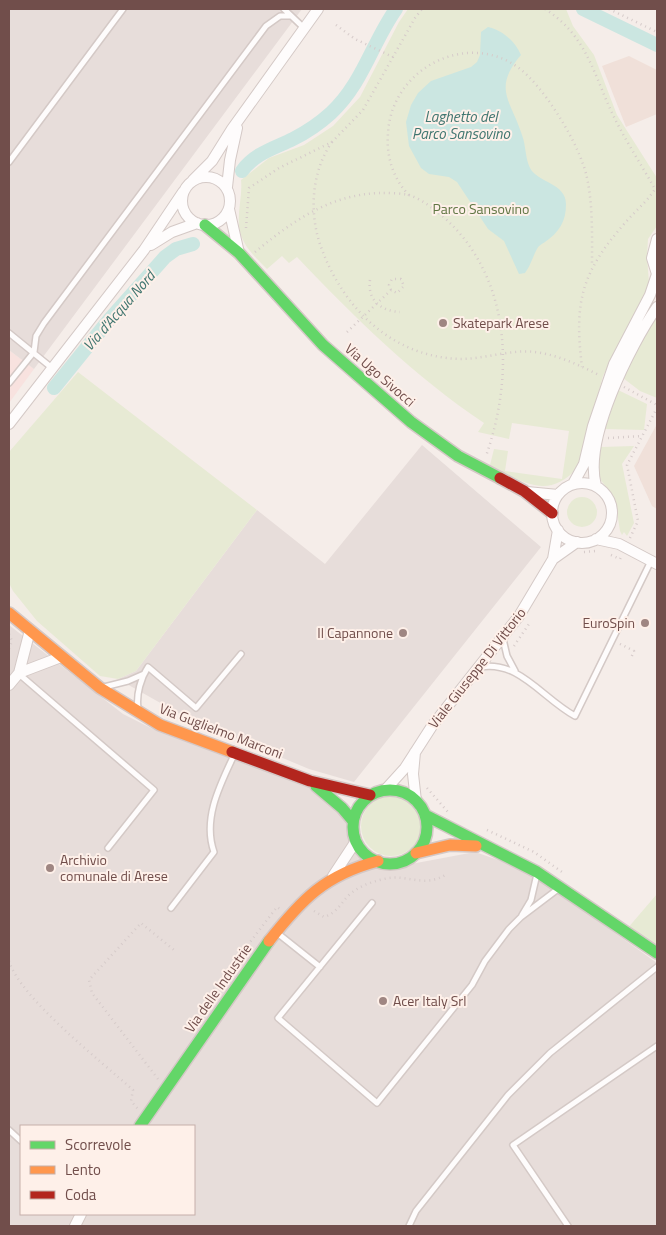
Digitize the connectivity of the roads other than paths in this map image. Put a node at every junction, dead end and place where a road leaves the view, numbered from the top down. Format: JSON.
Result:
{"nodes":[{"id":1,"x":123,"y":9,"type":"edge"},
{"id":2,"x":284,"y":9,"type":"edge"},
{"id":3,"x":318,"y":9,"type":"edge"},
{"id":4,"x":291,"y":16,"type":"junction"},
{"id":5,"x":304,"y":28,"type":"junction"},
{"id":6,"x":242,"y":116,"type":"junction"},
{"id":7,"x":9,"y":162,"type":"edge"},
{"id":8,"x":193,"y":180,"type":"junction"},
{"id":9,"x":227,"y":187,"type":"junction"},
{"id":10,"x":183,"y":192,"type":"junction"},
{"id":11,"x":229,"y":209,"type":"junction"},
{"id":12,"x":201,"y":224,"type":"junction"},
{"id":13,"x":657,"y":240,"type":"edge"},
{"id":14,"x":144,"y":250,"type":"junction"},
{"id":15,"x":239,"y":252,"type":"junction"},
{"id":16,"x":657,"y":274,"type":"edge"},
{"id":17,"x":657,"y":307,"type":"edge"},
{"id":18,"x":9,"y":333,"type":"edge"},
{"id":19,"x":34,"y":352,"type":"junction"},
{"id":20,"x":52,"y":368,"type":"junction"},
{"id":21,"x":9,"y":383,"type":"edge"},
{"id":22,"x":9,"y":424,"type":"edge"},
{"id":23,"x":573,"y":484,"type":"junction"},
{"id":24,"x":596,"y":486,"type":"junction"},
{"id":25,"x":524,"y":492,"type":"junction"},
{"id":26,"x":558,"y":495,"type":"junction"},
{"id":27,"x":552,"y":513,"type":"junction"},
{"id":28,"x":610,"y":526,"type":"junction"},
{"id":29,"x":558,"y":530,"type":"junction"},
{"id":30,"x":596,"y":539,"type":"junction"},
{"id":31,"x":577,"y":542,"type":"junction"},
{"id":32,"x":623,"y":547,"type":"junction"},
{"id":33,"x":553,"y":558,"type":"junction"},
{"id":34,"x":654,"y":562,"type":"edge"},
{"id":35,"x":9,"y":603,"type":"edge"},
{"id":36,"x":9,"y":613,"type":"edge"},
{"id":37,"x":30,"y":630,"type":"junction"},
{"id":38,"x":502,"y":639,"type":"junction"},
{"id":39,"x":242,"y":654,"type":"dead end"},
{"id":40,"x":61,"y":657,"type":"junction"},
{"id":41,"x":480,"y":667,"type":"junction"},
{"id":42,"x":515,"y":671,"type":"junction"},
{"id":43,"x":19,"y":673,"type":"junction"},
{"id":44,"x":144,"y":674,"type":"junction"},
{"id":45,"x":9,"y":685,"type":"edge"},
{"id":46,"x":100,"y":688,"type":"junction"},
{"id":47,"x":138,"y":713,"type":"junction"},
{"id":48,"x":415,"y":751,"type":"junction"},
{"id":49,"x":235,"y":752,"type":"junction"},
{"id":50,"x":310,"y":781,"type":"junction"},
{"id":51,"x":385,"y":790,"type":"junction"},
{"id":52,"x":370,"y":796,"type":"junction"},
{"id":53,"x":416,"y":801,"type":"junction"},
{"id":54,"x":425,"y":815,"type":"junction"},
{"id":55,"x":354,"y":821,"type":"junction"},
{"id":56,"x":356,"y":841,"type":"junction"},
{"id":57,"x":488,"y":847,"type":"junction"},
{"id":58,"x":108,"y":848,"type":"dead end"},
{"id":59,"x":416,"y":853,"type":"junction"},
{"id":60,"x":378,"y":861,"type":"junction"},
{"id":61,"x":537,"y":872,"type":"junction"},
{"id":62,"x":333,"y":877,"type":"junction"},
{"id":63,"x":560,"y":887,"type":"junction"},
{"id":64,"x":372,"y":903,"type":"dead end"},
{"id":65,"x":171,"y":908,"type":"dead end"},
{"id":66,"x":520,"y":918,"type":"junction"},
{"id":67,"x":276,"y":932,"type":"junction"},
{"id":68,"x":657,"y":953,"type":"edge"},
{"id":69,"x":320,"y":967,"type":"junction"},
{"id":70,"x":657,"y":967,"type":"edge"},
{"id":71,"x":657,"y":1046,"type":"edge"},
{"id":72,"x":141,"y":1125,"type":"edge"},
{"id":73,"x":9,"y":1130,"type":"edge"},
{"id":74,"x":20,"y":1140,"type":"edge"},
{"id":75,"x":409,"y":1226,"type":"edge"},
{"id":76,"x":568,"y":1226,"type":"edge"}],
"edges":[{"from":1,"to":7,"type":"lane"},
{"from":2,"to":4,"type":"lane"},
{"from":3,"to":5,"type":"street"},
{"from":4,"to":5,"type":"lane"},
{"from":4,"to":19,"type":"lane"},
{"from":5,"to":6,"type":"street"},
{"from":6,"to":8,"type":"street"},
{"from":6,"to":9,"type":"street"},
{"from":8,"to":9,"type":"street"},
{"from":8,"to":10,"type":"street"},
{"from":9,"to":11,"type":"street"},
{"from":10,"to":12,"type":"street"},
{"from":10,"to":14,"type":"street"},
{"from":11,"to":12,"type":"street"},
{"from":11,"to":15,"type":"street","name":"Via Ugo Sivocci"},
{"from":12,"to":14,"type":"street"},
{"from":12,"to":15,"type":"street","name":"Via Ugo Sivocci"},
{"from":13,"to":16,"type":"street"},
{"from":14,"to":20,"type":"street"},
{"from":15,"to":25,"type":"street","name":"Via Ugo Sivocci"},
{"from":16,"to":23,"type":"street"},
{"from":17,"to":24,"type":"street"},
{"from":18,"to":19,"type":"lane"},
{"from":19,"to":20,"type":"lane"},
{"from":19,"to":21,"type":"lane"},
{"from":20,"to":22,"type":"street"},
{"from":23,"to":24,"type":"street"},
{"from":23,"to":26,"type":"street"},
{"from":24,"to":28,"type":"street"},
{"from":25,"to":26,"type":"street","name":"Via Ugo Sivocci"},
{"from":25,"to":27,"type":"street","name":"Via Ugo Sivocci"},
{"from":26,"to":27,"type":"street"},
{"from":27,"to":29,"type":"street"},
{"from":28,"to":30,"type":"street"},
{"from":28,"to":32,"type":"street"},
{"from":29,"to":31,"type":"street"},
{"from":29,"to":33,"type":"street","name":"Viale Giuseppe Di Vittorio"},
{"from":30,"to":31,"type":"street"},
{"from":30,"to":32,"type":"street"},
{"from":31,"to":33,"type":"street","name":"Viale Giuseppe Di Vittorio"},
{"from":32,"to":34,"type":"street"},
{"from":33,"to":38,"type":"street","name":"Viale Giuseppe Di Vittorio"},
{"from":34,"to":42,"type":"lane"},
{"from":35,"to":37,"type":"street","name":"Via Guglielmo Marconi"},
{"from":36,"to":37,"type":"street","name":"Via Guglielmo Marconi"},
{"from":37,"to":40,"type":"street","name":"Via Guglielmo Marconi"},
{"from":37,"to":43,"type":"street"},
{"from":38,"to":41,"type":"street","name":"Viale Giuseppe Di Vittorio"},
{"from":38,"to":42,"type":"lane"},
{"from":39,"to":44,"type":"lane"},
{"from":40,"to":43,"type":"street"},
{"from":40,"to":46,"type":"street","name":"Via Guglielmo Marconi"},
{"from":41,"to":42,"type":"lane"},
{"from":41,"to":48,"type":"street","name":"Viale Giuseppe Di Vittorio"},
{"from":43,"to":45,"type":"street"},
{"from":43,"to":58,"type":"lane"},
{"from":44,"to":46,"type":"lane"},
{"from":44,"to":47,"type":"lane"},
{"from":46,"to":47,"type":"street","name":"Via Guglielmo Marconi"},
{"from":47,"to":49,"type":"street","name":"Via Guglielmo Marconi"},
{"from":48,"to":51,"type":"street","name":"Viale Giuseppe Di Vittorio"},
{"from":48,"to":53,"type":"street"},
{"from":49,"to":50,"type":"street","name":"Via Guglielmo Marconi"},
{"from":49,"to":65,"type":"lane"},
{"from":50,"to":52,"type":"street","name":"Via Guglielmo Marconi"},
{"from":50,"to":55,"type":"street","name":"Via Guglielmo Marconi"},
{"from":51,"to":52,"type":"street"},
{"from":51,"to":53,"type":"street"},
{"from":52,"to":55,"type":"street"},
{"from":53,"to":54,"type":"street"},
{"from":54,"to":57,"type":"street"},
{"from":54,"to":59,"type":"street"},
{"from":55,"to":56,"type":"street"},
{"from":56,"to":60,"type":"street"},
{"from":56,"to":62,"type":"street","name":"Via delle Industrie"},
{"from":57,"to":59,"type":"street"},
{"from":57,"to":61,"type":"street"},
{"from":59,"to":60,"type":"street"},
{"from":60,"to":62,"type":"street","name":"Via delle Industrie"},
{"from":61,"to":63,"type":"street"},
{"from":61,"to":66,"type":"lane"},
{"from":62,"to":67,"type":"street","name":"Via delle Industrie"},
{"from":63,"to":66,"type":"lane"},
{"from":63,"to":68,"type":"street"},
{"from":64,"to":69,"type":"lane"},
{"from":66,"to":69,"type":"lane"},
{"from":67,"to":69,"type":"lane"},
{"from":67,"to":72,"type":"street","name":"Via delle Industrie"},
{"from":70,"to":75,"type":"lane"},
{"from":71,"to":76,"type":"lane"},
{"from":73,"to":74,"type":"lane"}]}
